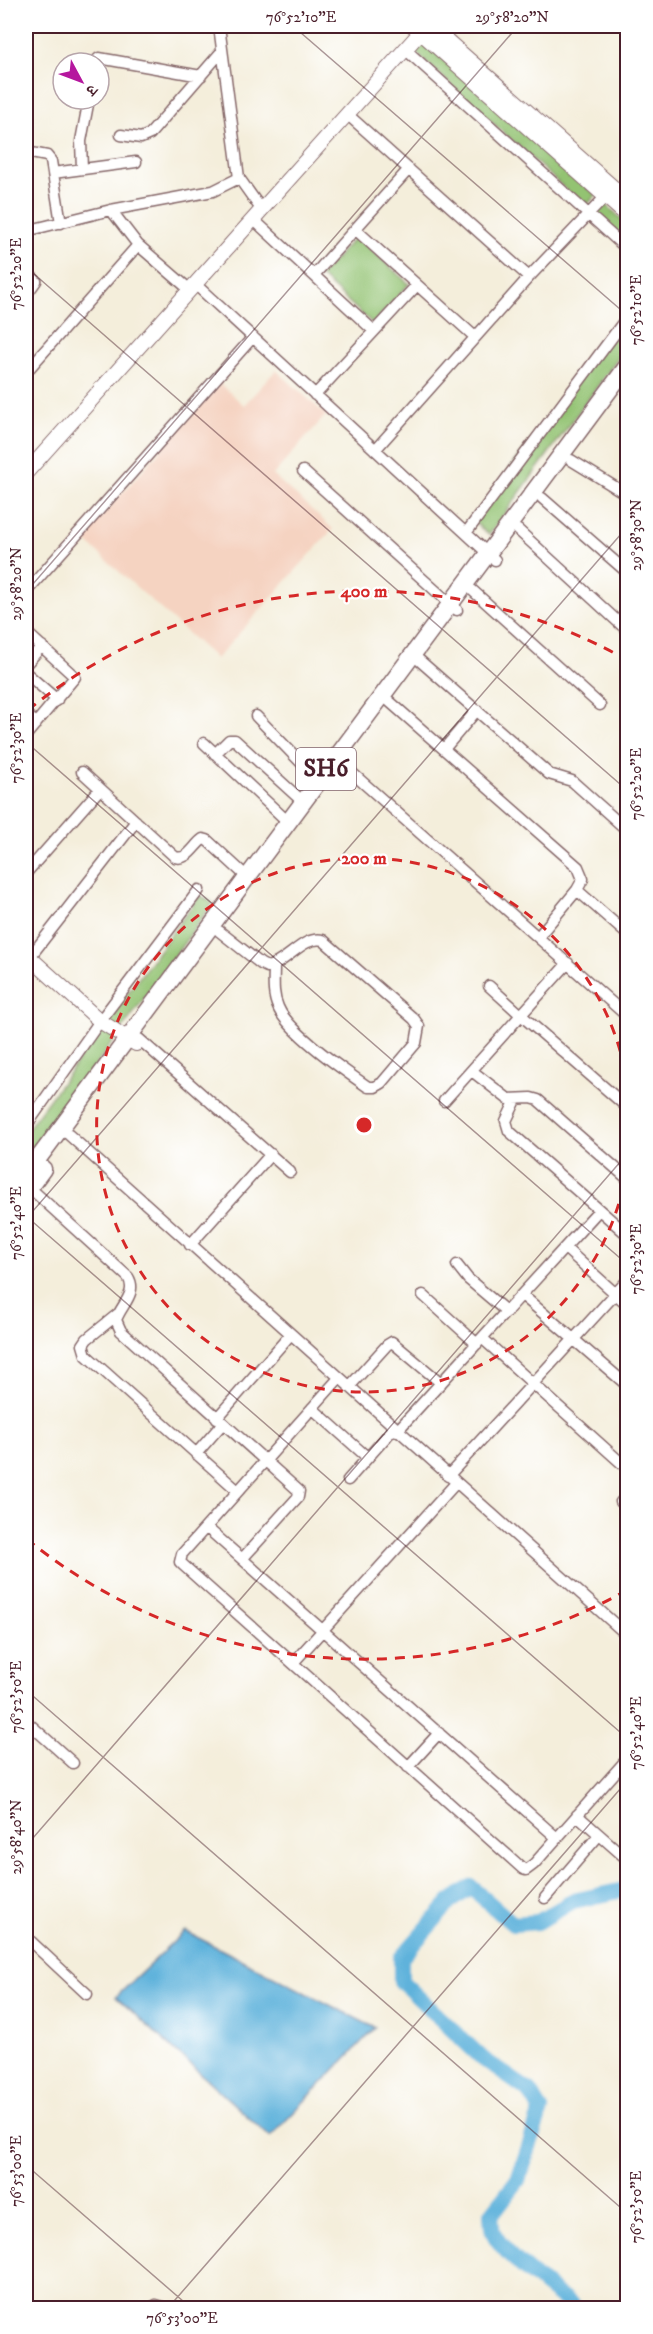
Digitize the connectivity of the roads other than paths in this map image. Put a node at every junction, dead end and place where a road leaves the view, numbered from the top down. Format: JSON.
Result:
{"nodes":[{"id":1,"x":219,"y":26,"type":"edge"},
{"id":2,"x":422,"y":27,"type":"edge"},
{"id":3,"x":405,"y":49,"type":"junction"},
{"id":4,"x":222,"y":51,"type":"junction"},
{"id":5,"x":111,"y":60,"type":"edge"},
{"id":6,"x":201,"y":76,"type":"junction"},
{"id":7,"x":87,"y":111,"type":"edge"},
{"id":8,"x":347,"y":114,"type":"junction"},
{"id":9,"x":121,"y":135,"type":"dead end"},
{"id":10,"x":26,"y":152,"type":"edge"},
{"id":11,"x":136,"y":162,"type":"dead end"},
{"id":12,"x":82,"y":169,"type":"junction"},
{"id":13,"x":409,"y":169,"type":"junction"},
{"id":14,"x":53,"y":173,"type":"junction"},
{"id":15,"x":239,"y":178,"type":"junction"},
{"id":16,"x":609,"y":192,"type":"junction"},
{"id":17,"x":627,"y":201,"type":"edge"},
{"id":18,"x":111,"y":210,"type":"junction"},
{"id":19,"x":257,"y":214,"type":"junction"},
{"id":20,"x":588,"y":214,"type":"junction"},
{"id":21,"x":627,"y":216,"type":"edge"},
{"id":22,"x":61,"y":223,"type":"junction"},
{"id":23,"x":355,"y":229,"type":"junction"},
{"id":24,"x":26,"y":231,"type":"edge"},
{"id":25,"x":138,"y":245,"type":"junction"},
{"id":26,"x":627,"y":250,"type":"edge"},
{"id":27,"x":314,"y":275,"type":"junction"},
{"id":28,"x":529,"y":277,"type":"junction"},
{"id":29,"x":26,"y":280,"type":"edge"},
{"id":30,"x":417,"y":285,"type":"junction"},
{"id":31,"x":193,"y":287,"type":"junction"},
{"id":32,"x":26,"y":295,"type":"edge"},
{"id":33,"x":627,"y":316,"type":"edge"},
{"id":34,"x":374,"y":332,"type":"junction"},
{"id":35,"x":253,"y":337,"type":"junction"},
{"id":36,"x":475,"y":337,"type":"junction"},
{"id":37,"x":627,"y":365,"type":"edge"},
{"id":38,"x":26,"y":372,"type":"edge"},
{"id":39,"x":627,"y":384,"type":"edge"},
{"id":40,"x":315,"y":395,"type":"junction"},
{"id":41,"x":375,"y":450,"type":"junction"},
{"id":42,"x":570,"y":460,"type":"junction"},
{"id":43,"x":303,"y":471,"type":"dead end"},
{"id":44,"x":26,"y":473,"type":"edge"},
{"id":45,"x":627,"y":495,"type":"edge"},
{"id":46,"x":542,"y":498,"type":"junction"},
{"id":47,"x":518,"y":531,"type":"junction"},
{"id":48,"x":466,"y":533,"type":"junction"},
{"id":49,"x":491,"y":556,"type":"junction"},
{"id":50,"x":627,"y":573,"type":"edge"},
{"id":51,"x":26,"y":589,"type":"edge"},
{"id":52,"x":472,"y":590,"type":"junction"},
{"id":53,"x":454,"y":606,"type":"junction"},
{"id":54,"x":627,"y":631,"type":"edge"},
{"id":55,"x":26,"y":632,"type":"edge"},
{"id":56,"x":42,"y":646,"type":"junction"},
{"id":57,"x":419,"y":660,"type":"junction"},
{"id":58,"x":26,"y":664,"type":"edge"},
{"id":59,"x":26,"y":673,"type":"edge"},
{"id":60,"x":57,"y":700,"type":"junction"},
{"id":61,"x":389,"y":701,"type":"junction"},
{"id":62,"x":600,"y":705,"type":"dead end"},
{"id":63,"x":477,"y":710,"type":"junction"},
{"id":64,"x":26,"y":714,"type":"edge"},
{"id":65,"x":256,"y":716,"type":"dead end"},
{"id":66,"x":36,"y":724,"type":"junction"},
{"id":67,"x":26,"y":735,"type":"edge"},
{"id":68,"x":204,"y":743,"type":"dead end"},
{"id":69,"x":444,"y":749,"type":"junction"},
{"id":70,"x":215,"y":754,"type":"junction"},
{"id":71,"x":342,"y":764,"type":"junction"},
{"id":72,"x":82,"y":772,"type":"dead end"},
{"id":73,"x":318,"y":780,"type":"junction"},
{"id":74,"x":100,"y":789,"type":"junction"},
{"id":75,"x":302,"y":801,"type":"junction"},
{"id":76,"x":136,"y":821,"type":"junction"},
{"id":77,"x":287,"y":821,"type":"junction"},
{"id":78,"x":627,"y":831,"type":"edge"},
{"id":79,"x":26,"y":873,"type":"edge"},
{"id":80,"x":246,"y":876,"type":"junction"},
{"id":81,"x":199,"y":890,"type":"dead end"},
{"id":82,"x":577,"y":890,"type":"junction"},
{"id":83,"x":219,"y":931,"type":"junction"},
{"id":84,"x":627,"y":935,"type":"edge"},
{"id":85,"x":538,"y":937,"type":"junction"},
{"id":86,"x":27,"y":958,"type":"edge"},
{"id":87,"x":568,"y":963,"type":"junction"},
{"id":88,"x":274,"y":966,"type":"junction"},
{"id":89,"x":489,"y":986,"type":"dead end"},
{"id":90,"x":521,"y":1015,"type":"junction"},
{"id":91,"x":627,"y":1017,"type":"edge"},
{"id":92,"x":100,"y":1021,"type":"junction"},
{"id":93,"x":134,"y":1041,"type":"junction"},
{"id":94,"x":472,"y":1071,"type":"junction"},
{"id":95,"x":516,"y":1100,"type":"junction"},
{"id":96,"x":444,"y":1101,"type":"dead end"},
{"id":97,"x":627,"y":1108,"type":"edge"},
{"id":98,"x":26,"y":1126,"type":"edge"},
{"id":99,"x":69,"y":1135,"type":"junction"},
{"id":100,"x":271,"y":1154,"type":"junction"},
{"id":101,"x":290,"y":1172,"type":"dead end"},
{"id":102,"x":627,"y":1179,"type":"edge"},
{"id":103,"x":27,"y":1185,"type":"edge"},
{"id":104,"x":599,"y":1210,"type":"junction"},
{"id":105,"x":627,"y":1235,"type":"edge"},
{"id":106,"x":190,"y":1245,"type":"junction"},
{"id":107,"x":565,"y":1248,"type":"junction"},
{"id":108,"x":457,"y":1265,"type":"dead end"},
{"id":109,"x":627,"y":1280,"type":"edge"},
{"id":110,"x":616,"y":1294,"type":"junction"},
{"id":111,"x":423,"y":1295,"type":"dead end"},
{"id":112,"x":522,"y":1295,"type":"junction"},
{"id":113,"x":627,"y":1305,"type":"edge"},
{"id":114,"x":507,"y":1312,"type":"junction"},
{"id":115,"x":118,"y":1314,"type":"junction"},
{"id":116,"x":291,"y":1334,"type":"junction"},
{"id":117,"x":574,"y":1340,"type":"junction"},
{"id":118,"x":480,"y":1341,"type":"junction"},
{"id":119,"x":339,"y":1378,"type":"junction"},
{"id":120,"x":441,"y":1383,"type":"junction"},
{"id":121,"x":534,"y":1384,"type":"junction"},
{"id":122,"x":627,"y":1386,"type":"edge"},
{"id":123,"x":349,"y":1387,"type":"junction"},
{"id":124,"x":312,"y":1408,"type":"junction"},
{"id":125,"x":220,"y":1420,"type":"junction"},
{"id":126,"x":396,"y":1429,"type":"junction"},
{"id":127,"x":196,"y":1454,"type":"junction"},
{"id":128,"x":368,"y":1458,"type":"junction"},
{"id":129,"x":265,"y":1461,"type":"junction"},
{"id":130,"x":627,"y":1469,"type":"edge"},
{"id":131,"x":452,"y":1479,"type":"junction"},
{"id":132,"x":348,"y":1480,"type":"dead end"},
{"id":133,"x":238,"y":1491,"type":"junction"},
{"id":134,"x":206,"y":1527,"type":"junction"},
{"id":135,"x":242,"y":1558,"type":"junction"},
{"id":136,"x":323,"y":1630,"type":"junction"},
{"id":137,"x":627,"y":1636,"type":"edge"},
{"id":138,"x":293,"y":1663,"type":"junction"},
{"id":139,"x":26,"y":1721,"type":"edge"},
{"id":140,"x":439,"y":1733,"type":"junction"},
{"id":141,"x":73,"y":1763,"type":"dead end"},
{"id":142,"x":625,"y":1765,"type":"edge"},
{"id":143,"x":408,"y":1767,"type":"junction"},
{"id":144,"x":577,"y":1815,"type":"junction"},
{"id":145,"x":599,"y":1835,"type":"junction"},
{"id":146,"x":557,"y":1838,"type":"junction"},
{"id":147,"x":627,"y":1860,"type":"edge"},
{"id":148,"x":545,"y":1899,"type":"dead end"},
{"id":149,"x":26,"y":1937,"type":"edge"},
{"id":150,"x":87,"y":1994,"type":"dead end"},
{"id":151,"x":151,"y":2308,"type":"edge"},
{"id":152,"x":166,"y":2308,"type":"edge"}],
"edges":[{"from":1,"to":4,"type":"street"},
{"from":2,"to":3,"type":"street"},
{"from":2,"to":16,"type":"main road"},
{"from":3,"to":8,"type":"street"},
{"from":3,"to":20,"type":"street"},
{"from":4,"to":6,"type":"street"},
{"from":4,"to":15,"type":"street"},
{"from":5,"to":6,"type":"street"},
{"from":6,"to":9,"type":"street"},
{"from":7,"to":12,"type":"street"},
{"from":8,"to":13,"type":"street"},
{"from":8,"to":19,"type":"street"},
{"from":10,"to":14,"type":"street"},
{"from":11,"to":12,"type":"street"},
{"from":12,"to":14,"type":"street"},
{"from":13,"to":23,"type":"street"},
{"from":13,"to":28,"type":"street"},
{"from":14,"to":22,"type":"street"},
{"from":15,"to":18,"type":"street"},
{"from":15,"to":19,"type":"street"},
{"from":16,"to":17,"type":"main road"},
{"from":16,"to":20,"type":"street"},
{"from":16,"to":21,"type":"main road"},
{"from":18,"to":22,"type":"street"},
{"from":18,"to":25,"type":"street"},
{"from":19,"to":27,"type":"street"},
{"from":19,"to":31,"type":"street"},
{"from":20,"to":26,"type":"street"},
{"from":20,"to":28,"type":"street"},
{"from":22,"to":24,"type":"street"},
{"from":23,"to":27,"type":"street"},
{"from":23,"to":30,"type":"street"},
{"from":25,"to":31,"type":"street"},
{"from":25,"to":38,"type":"street"},
{"from":27,"to":34,"type":"street"},
{"from":28,"to":36,"type":"street"},
{"from":29,"to":32,"type":"street"},
{"from":30,"to":34,"type":"street"},
{"from":30,"to":36,"type":"street"},
{"from":31,"to":35,"type":"street"},
{"from":31,"to":44,"type":"street"},
{"from":33,"to":48,"type":"street"},
{"from":34,"to":40,"type":"street"},
{"from":35,"to":40,"type":"street"},
{"from":35,"to":51,"type":"street"},
{"from":36,"to":41,"type":"street"},
{"from":37,"to":49,"type":"main road","number":"SH6"},
{"from":39,"to":42,"type":"main road","number":"SH6"},
{"from":40,"to":41,"type":"street"},
{"from":41,"to":48,"type":"street"},
{"from":42,"to":45,"type":"street"},
{"from":42,"to":46,"type":"main road","number":"SH6"},
{"from":43,"to":53,"type":"street"},
{"from":46,"to":47,"type":"main road","number":"SH6"},
{"from":46,"to":50,"type":"street"},
{"from":47,"to":49,"type":"main road","number":"SH6"},
{"from":47,"to":54,"type":"street"},
{"from":48,"to":49,"type":"street"},
{"from":49,"to":52,"type":"main road","number":"SH6"},
{"from":49,"to":53,"type":"main road","number":"SH6"},
{"from":52,"to":53,"type":"main road","number":"SH6"},
{"from":52,"to":62,"type":"street"},
{"from":53,"to":57,"type":"main road","number":"SH6"},
{"from":53,"to":73,"type":"main road","number":"SH6"},
{"from":55,"to":56,"type":"street"},
{"from":56,"to":58,"type":"street"},
{"from":56,"to":60,"type":"street"},
{"from":57,"to":61,"type":"main road","number":"SH6"},
{"from":57,"to":63,"type":"street"},
{"from":59,"to":60,"type":"street"},
{"from":60,"to":66,"type":"street"},
{"from":61,"to":69,"type":"street"},
{"from":61,"to":71,"type":"main road","number":"SH6"},
{"from":63,"to":69,"type":"street"},
{"from":63,"to":78,"type":"street"},
{"from":64,"to":66,"type":"street"},
{"from":65,"to":73,"type":"street"},
{"from":66,"to":67,"type":"street"},
{"from":68,"to":70,"type":"street"},
{"from":69,"to":82,"type":"street"},
{"from":70,"to":75,"type":"street"},
{"from":70,"to":77,"type":"street"},
{"from":71,"to":83,"type":"main road","number":"SH6"},
{"from":71,"to":85,"type":"street"},
{"from":72,"to":74,"type":"street"},
{"from":73,"to":75,"type":"main road","number":"SH6"},
{"from":74,"to":76,"type":"street"},
{"from":74,"to":79,"type":"street"},
{"from":75,"to":77,"type":"main road","number":"SH6"},
{"from":76,"to":80,"type":"street"},
{"from":76,"to":86,"type":"street"},
{"from":77,"to":80,"type":"main road","number":"SH6"},
{"from":80,"to":93,"type":"main road","number":"SH6"},
{"from":81,"to":92,"type":"street"},
{"from":82,"to":84,"type":"street"},
{"from":82,"to":85,"type":"street"},
{"from":83,"to":88,"type":"street"},
{"from":83,"to":93,"type":"main road","number":"SH6"},
{"from":85,"to":87,"type":"street"},
{"from":86,"to":92,"type":"street"},
{"from":87,"to":90,"type":"street"},
{"from":87,"to":91,"type":"street"},
{"from":88,"to":88,"type":"street"},
{"from":89,"to":90,"type":"street"},
{"from":90,"to":94,"type":"street"},
{"from":90,"to":97,"type":"street"},
{"from":92,"to":93,"type":"street"},
{"from":92,"to":98,"type":"street"},
{"from":93,"to":99,"type":"main road","number":"SH6"},
{"from":93,"to":100,"type":"street"},
{"from":93,"to":103,"type":"main road","number":"SH6"},
{"from":94,"to":95,"type":"street"},
{"from":94,"to":96,"type":"street"},
{"from":95,"to":102,"type":"street"},
{"from":95,"to":104,"type":"street"},
{"from":99,"to":103,"type":"main road","number":"SH6"},
{"from":99,"to":106,"type":"street"},
{"from":100,"to":101,"type":"street"},
{"from":100,"to":106,"type":"street"},
{"from":103,"to":115,"type":"street"},
{"from":104,"to":105,"type":"street"},
{"from":104,"to":107,"type":"street"},
{"from":106,"to":116,"type":"street"},
{"from":107,"to":110,"type":"street"},
{"from":107,"to":112,"type":"street"},
{"from":108,"to":114,"type":"street"},
{"from":109,"to":110,"type":"street"},
{"from":110,"to":113,"type":"street"},
{"from":110,"to":117,"type":"street"},
{"from":111,"to":118,"type":"street"},
{"from":112,"to":114,"type":"street"},
{"from":112,"to":117,"type":"street"},
{"from":114,"to":118,"type":"street"},
{"from":115,"to":125,"type":"street"},
{"from":115,"to":127,"type":"street"},
{"from":116,"to":119,"type":"street"},
{"from":116,"to":125,"type":"street"},
{"from":117,"to":121,"type":"street"},
{"from":117,"to":122,"type":"street"},
{"from":118,"to":120,"type":"street"},
{"from":118,"to":121,"type":"street"},
{"from":119,"to":123,"type":"street"},
{"from":119,"to":124,"type":"street"},
{"from":120,"to":123,"type":"street"},
{"from":120,"to":126,"type":"street"},
{"from":121,"to":130,"type":"street"},
{"from":121,"to":131,"type":"street"},
{"from":123,"to":126,"type":"street"},
{"from":124,"to":128,"type":"street"},
{"from":124,"to":129,"type":"street"},
{"from":125,"to":127,"type":"street"},
{"from":125,"to":129,"type":"street"},
{"from":126,"to":128,"type":"street"},
{"from":126,"to":131,"type":"street"},
{"from":127,"to":133,"type":"street"},
{"from":128,"to":132,"type":"street"},
{"from":129,"to":133,"type":"street"},
{"from":129,"to":135,"type":"street"},
{"from":131,"to":136,"type":"street"},
{"from":131,"to":137,"type":"street"},
{"from":133,"to":134,"type":"street"},
{"from":134,"to":135,"type":"street"},
{"from":134,"to":138,"type":"street"},
{"from":135,"to":136,"type":"street"},
{"from":136,"to":138,"type":"street"},
{"from":136,"to":140,"type":"street"},
{"from":138,"to":143,"type":"street"},
{"from":139,"to":141,"type":"street"},
{"from":140,"to":143,"type":"street"},
{"from":140,"to":146,"type":"street"},
{"from":142,"to":144,"type":"street"},
{"from":143,"to":146,"type":"street"},
{"from":144,"to":145,"type":"street"},
{"from":144,"to":146,"type":"street"},
{"from":145,"to":147,"type":"street"},
{"from":145,"to":148,"type":"street"},
{"from":149,"to":150,"type":"street"},
{"from":151,"to":152,"type":"street"}]}
